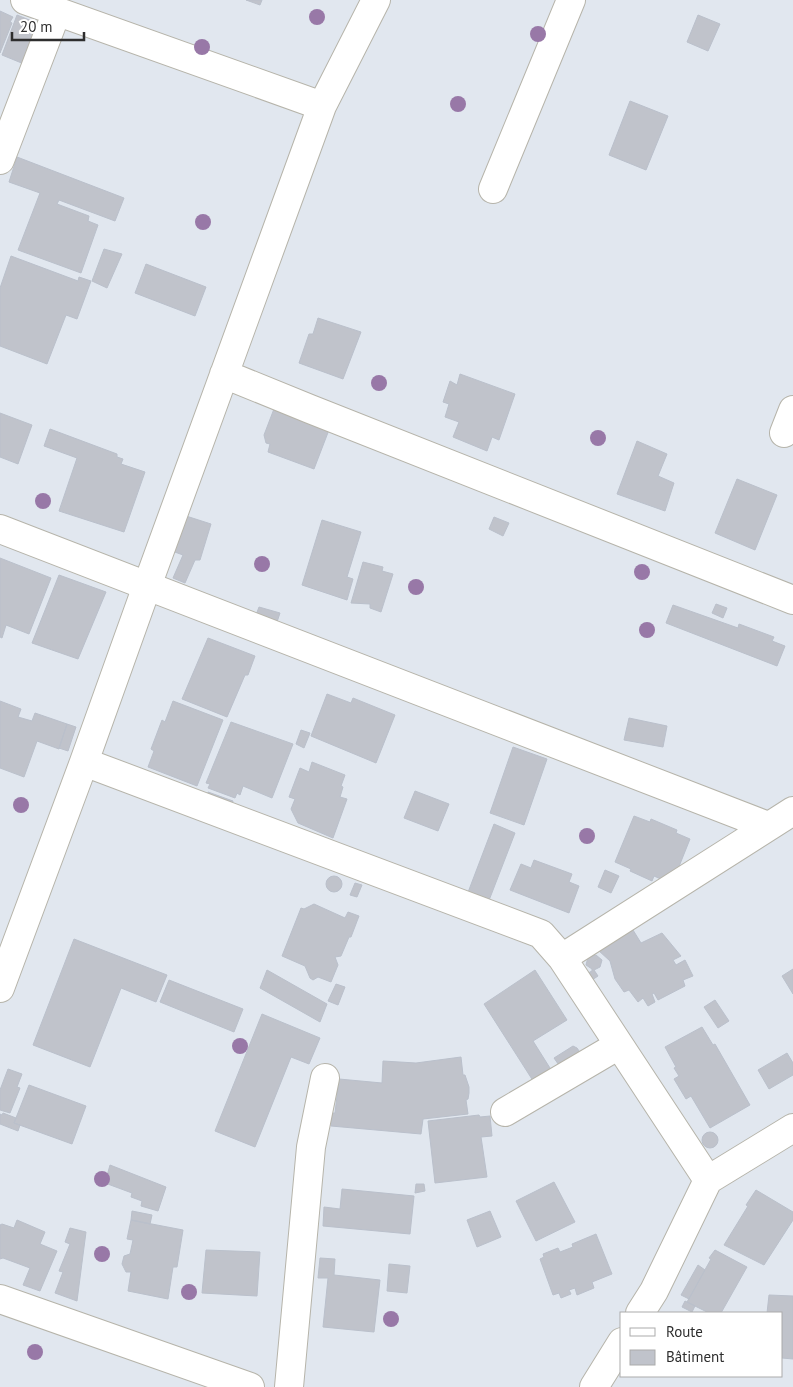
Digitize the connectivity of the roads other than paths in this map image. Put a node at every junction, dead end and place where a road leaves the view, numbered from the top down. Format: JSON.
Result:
{"nodes":[{"id":1,"x":25,"y":0,"type":"edge"},
{"id":2,"x":376,"y":0,"type":"edge"},
{"id":3,"x":571,"y":0,"type":"edge"},
{"id":4,"x":57,"y":11,"type":"junction"},
{"id":5,"x":322,"y":106,"type":"junction"},
{"id":6,"x":0,"y":160,"type":"edge"},
{"id":7,"x":493,"y":189,"type":"dead end"},
{"id":8,"x":224,"y":374,"type":"junction"},
{"id":9,"x":0,"y":529,"type":"edge"},
{"id":10,"x":147,"y":586,"type":"junction"},
{"id":11,"x":793,"y":600,"type":"edge"},
{"id":12,"x":84,"y":762,"type":"junction"},
{"id":13,"x":793,"y":811,"type":"edge"},
{"id":14,"x":768,"y":826,"type":"junction"},
{"id":15,"x":562,"y":958,"type":"junction"},
{"id":16,"x":0,"y":988,"type":"edge"},
{"id":17,"x":619,"y":1045,"type":"junction"},
{"id":18,"x":325,"y":1078,"type":"dead end"},
{"id":19,"x":505,"y":1112,"type":"dead end"},
{"id":20,"x":793,"y":1128,"type":"edge"},
{"id":21,"x":708,"y":1180,"type":"junction"},
{"id":22,"x":0,"y":1299,"type":"edge"},
{"id":23,"x":641,"y":1312,"type":"edge"},
{"id":24,"x":620,"y":1345,"type":"edge"},
{"id":25,"x":250,"y":1387,"type":"edge"},
{"id":26,"x":289,"y":1387,"type":"edge"},
{"id":27,"x":594,"y":1387,"type":"edge"}],
"edges":[{"from":1,"to":4,"type":"street"},
{"from":2,"to":5,"type":"street"},
{"from":3,"to":7,"type":"street"},
{"from":4,"to":5,"type":"street"},
{"from":4,"to":6,"type":"street"},
{"from":5,"to":8,"type":"street"},
{"from":8,"to":10,"type":"street"},
{"from":8,"to":11,"type":"street"},
{"from":9,"to":10,"type":"street"},
{"from":10,"to":12,"type":"street"},
{"from":10,"to":14,"type":"street"},
{"from":12,"to":15,"type":"street"},
{"from":12,"to":16,"type":"street"},
{"from":13,"to":14,"type":"street"},
{"from":14,"to":15,"type":"street"},
{"from":15,"to":17,"type":"street"},
{"from":17,"to":19,"type":"street"},
{"from":17,"to":21,"type":"street"},
{"from":18,"to":26,"type":"street"},
{"from":20,"to":21,"type":"street"},
{"from":21,"to":23,"type":"street"},
{"from":22,"to":25,"type":"street"},
{"from":24,"to":27,"type":"street"}]}
